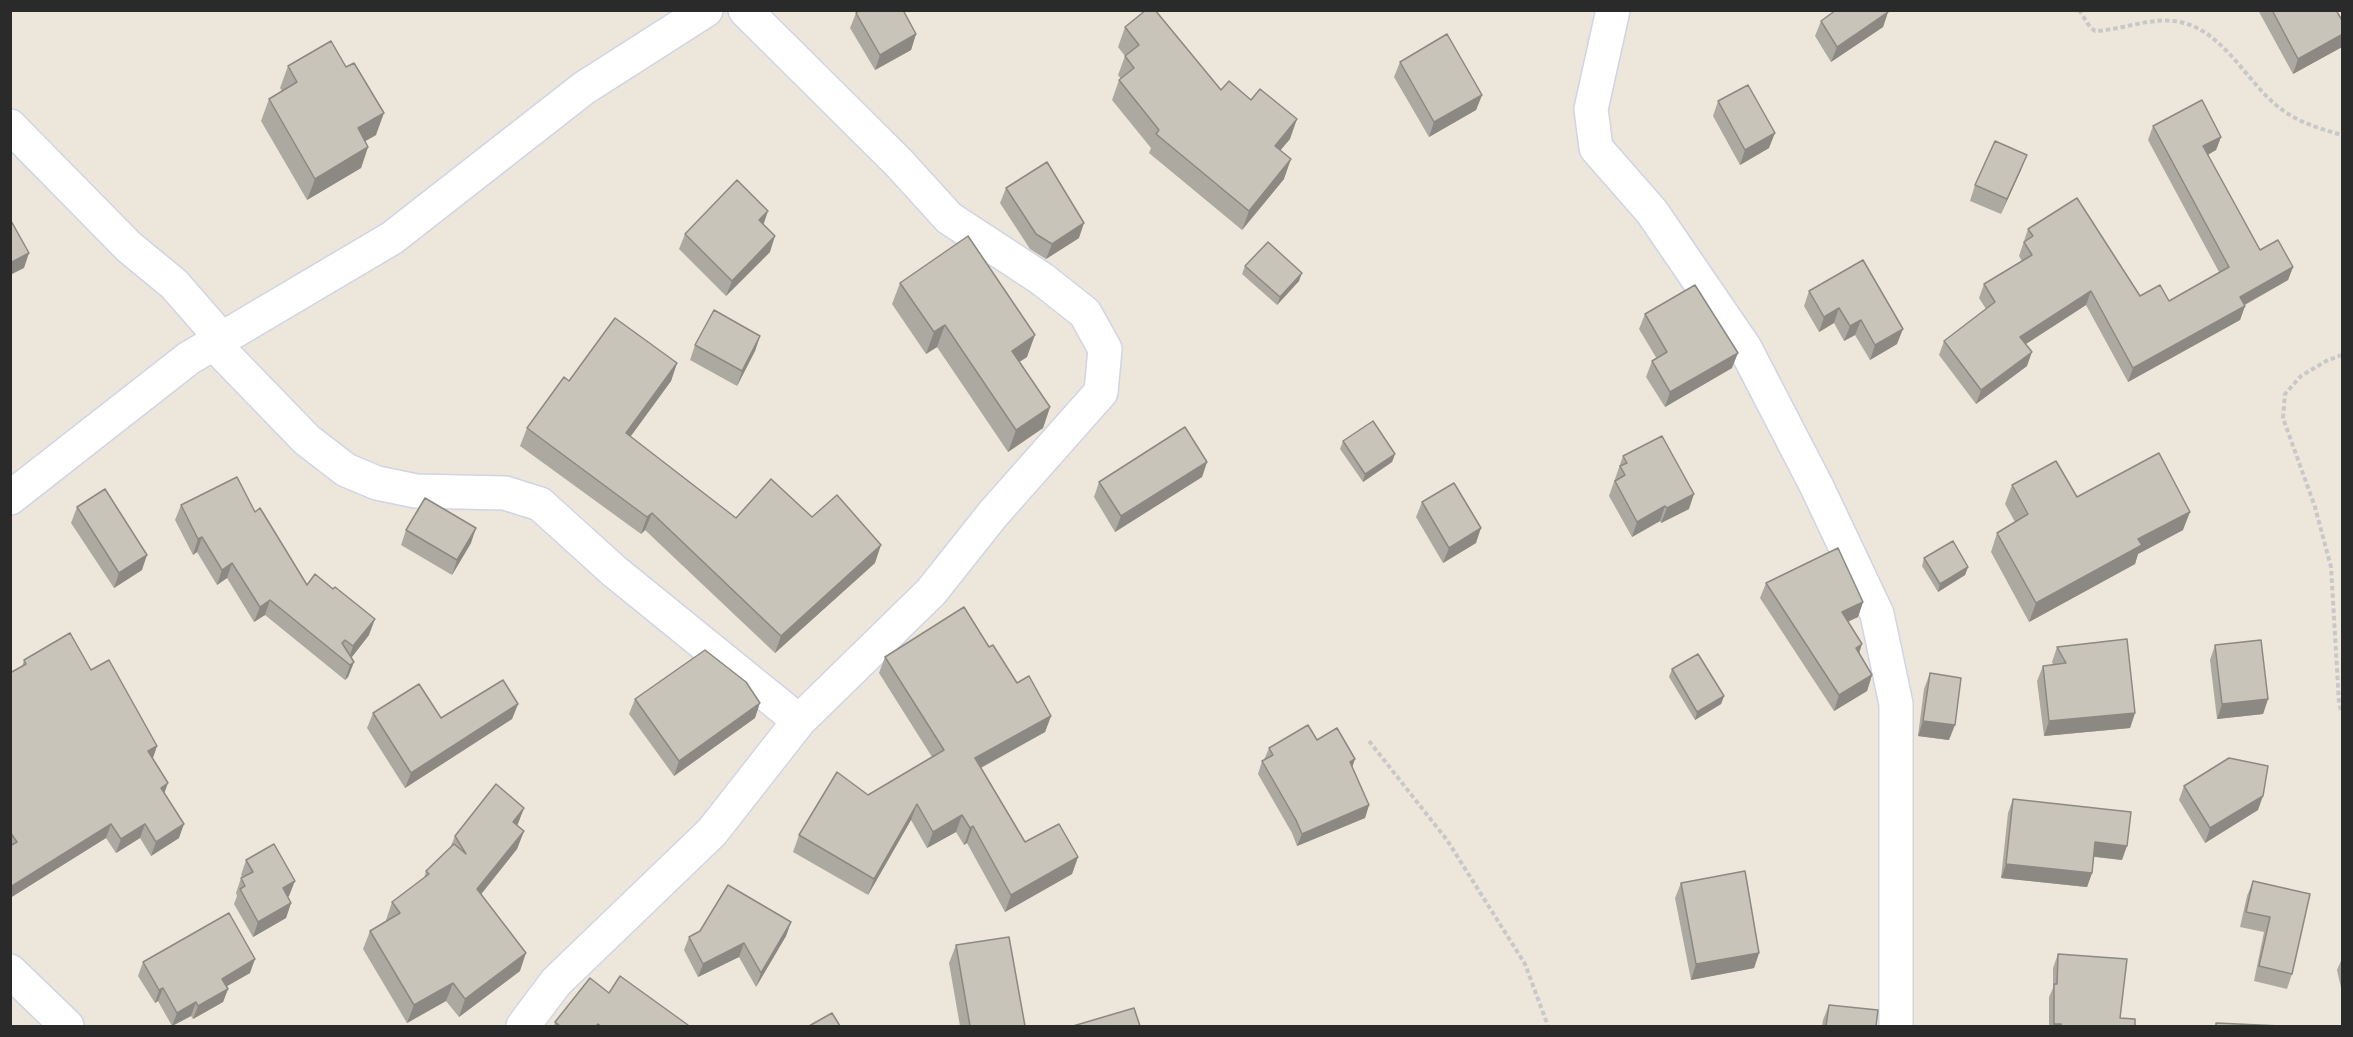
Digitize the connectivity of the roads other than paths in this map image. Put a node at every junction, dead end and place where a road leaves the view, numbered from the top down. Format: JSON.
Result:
{"nodes":[{"id":1,"x":706,"y":10,"type":"edge"},
{"id":2,"x":745,"y":10,"type":"edge"},
{"id":3,"x":1613,"y":10,"type":"edge"},
{"id":4,"x":10,"y":126,"type":"edge"},
{"id":5,"x":218,"y":341,"type":"junction"},
{"id":6,"x":10,"y":498,"type":"edge"},
{"id":7,"x":800,"y":721,"type":"junction"},
{"id":8,"x":10,"y":971,"type":"edge"},
{"id":9,"x":67,"y":1026,"type":"edge"},
{"id":10,"x":523,"y":1026,"type":"edge"},
{"id":11,"x":1896,"y":1026,"type":"edge"}],
"edges":[{"from":1,"to":5,"type":"street"},
{"from":2,"to":7,"type":"street"},
{"from":3,"to":11,"type":"street"},
{"from":4,"to":5,"type":"street"},
{"from":5,"to":6,"type":"street"},
{"from":5,"to":7,"type":"street"},
{"from":7,"to":10,"type":"street"},
{"from":8,"to":9,"type":"street"}]}
